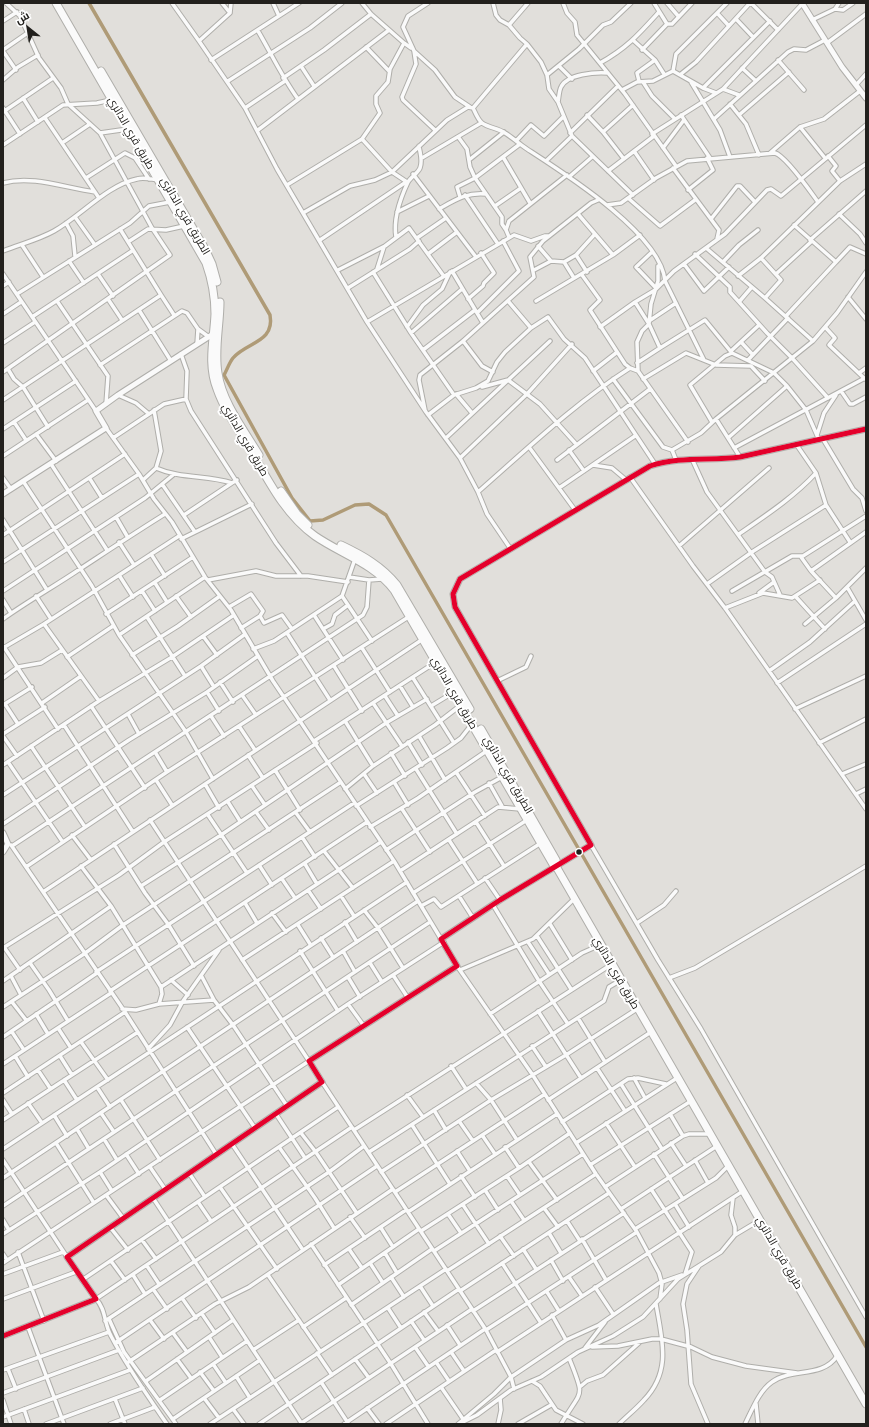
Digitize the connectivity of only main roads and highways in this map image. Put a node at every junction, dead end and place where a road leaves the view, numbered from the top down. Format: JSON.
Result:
{"nodes":[{"id":1,"x":56,"y":3,"type":"edge"},
{"id":2,"x":61,"y":3,"type":"edge"},
{"id":3,"x":556,"y":866,"type":"junction"},
{"id":4,"x":866,"y":1404,"type":"edge"}],
"edges":[{"from":1,"to":3,"type":"highway","name":"طريق قري الدائري"},
{"from":2,"to":3,"type":"highway","name":"الطريق قري الدائري"},
{"from":3,"to":4,"type":"highway","name":"طريق قري الدائري"}]}
